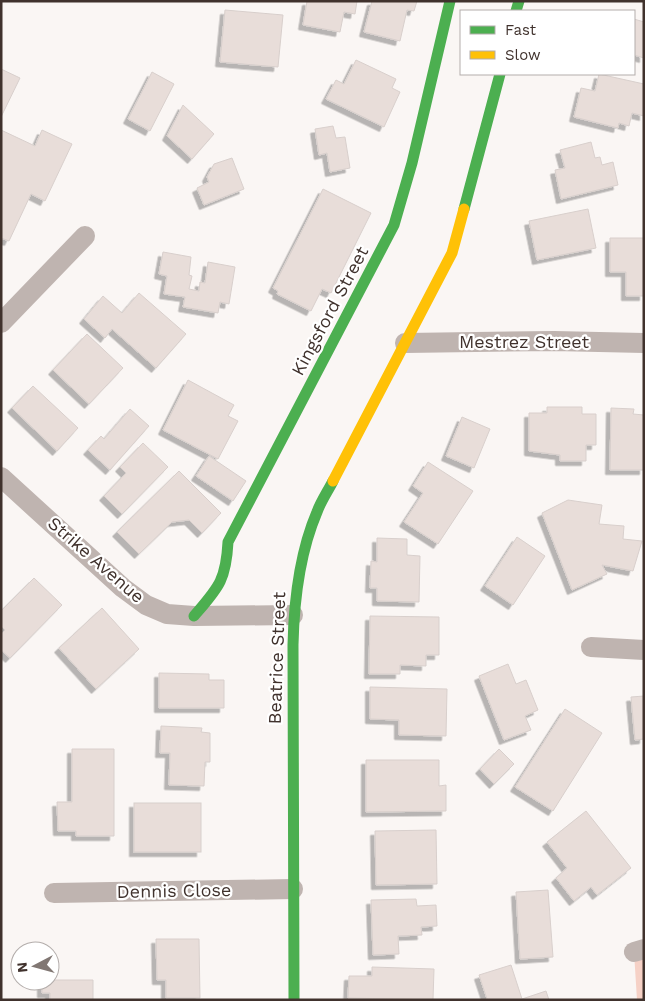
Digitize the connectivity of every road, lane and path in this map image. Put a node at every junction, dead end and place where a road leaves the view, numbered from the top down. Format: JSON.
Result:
{"nodes":[{"id":1,"x":450,"y":1,"type":"edge"},
{"id":2,"x":500,"y":75,"type":"edge"},
{"id":3,"x":85,"y":236,"type":"dead end"},
{"id":4,"x":1,"y":323,"type":"edge"},
{"id":5,"x":644,"y":342,"type":"edge"},
{"id":6,"x":405,"y":343,"type":"junction"},
{"id":7,"x":1,"y":476,"type":"edge"},
{"id":8,"x":293,"y":615,"type":"junction"},
{"id":9,"x":194,"y":616,"type":"junction"},
{"id":10,"x":590,"y":647,"type":"dead end"},
{"id":11,"x":644,"y":650,"type":"edge"},
{"id":12,"x":293,"y":889,"type":"junction"},
{"id":13,"x":54,"y":893,"type":"dead end"},
{"id":14,"x":294,"y":1000,"type":"edge"}],
"edges":[{"from":1,"to":9,"type":"street","name":"Kingsford Street"},
{"from":2,"to":6,"type":"street"},
{"from":3,"to":4,"type":"street"},
{"from":5,"to":6,"type":"street","name":"Mestrez Street"},
{"from":6,"to":8,"type":"street","name":"Beatrice Street"},
{"from":7,"to":9,"type":"street","name":"Strike Avenue"},
{"from":8,"to":9,"type":"street","name":"Strike Avenue"},
{"from":8,"to":12,"type":"street","name":"Beatrice Street"},
{"from":10,"to":11,"type":"street"},
{"from":12,"to":13,"type":"street","name":"Dennis Close"},
{"from":12,"to":14,"type":"street","name":"Beatrice Street"}]}
